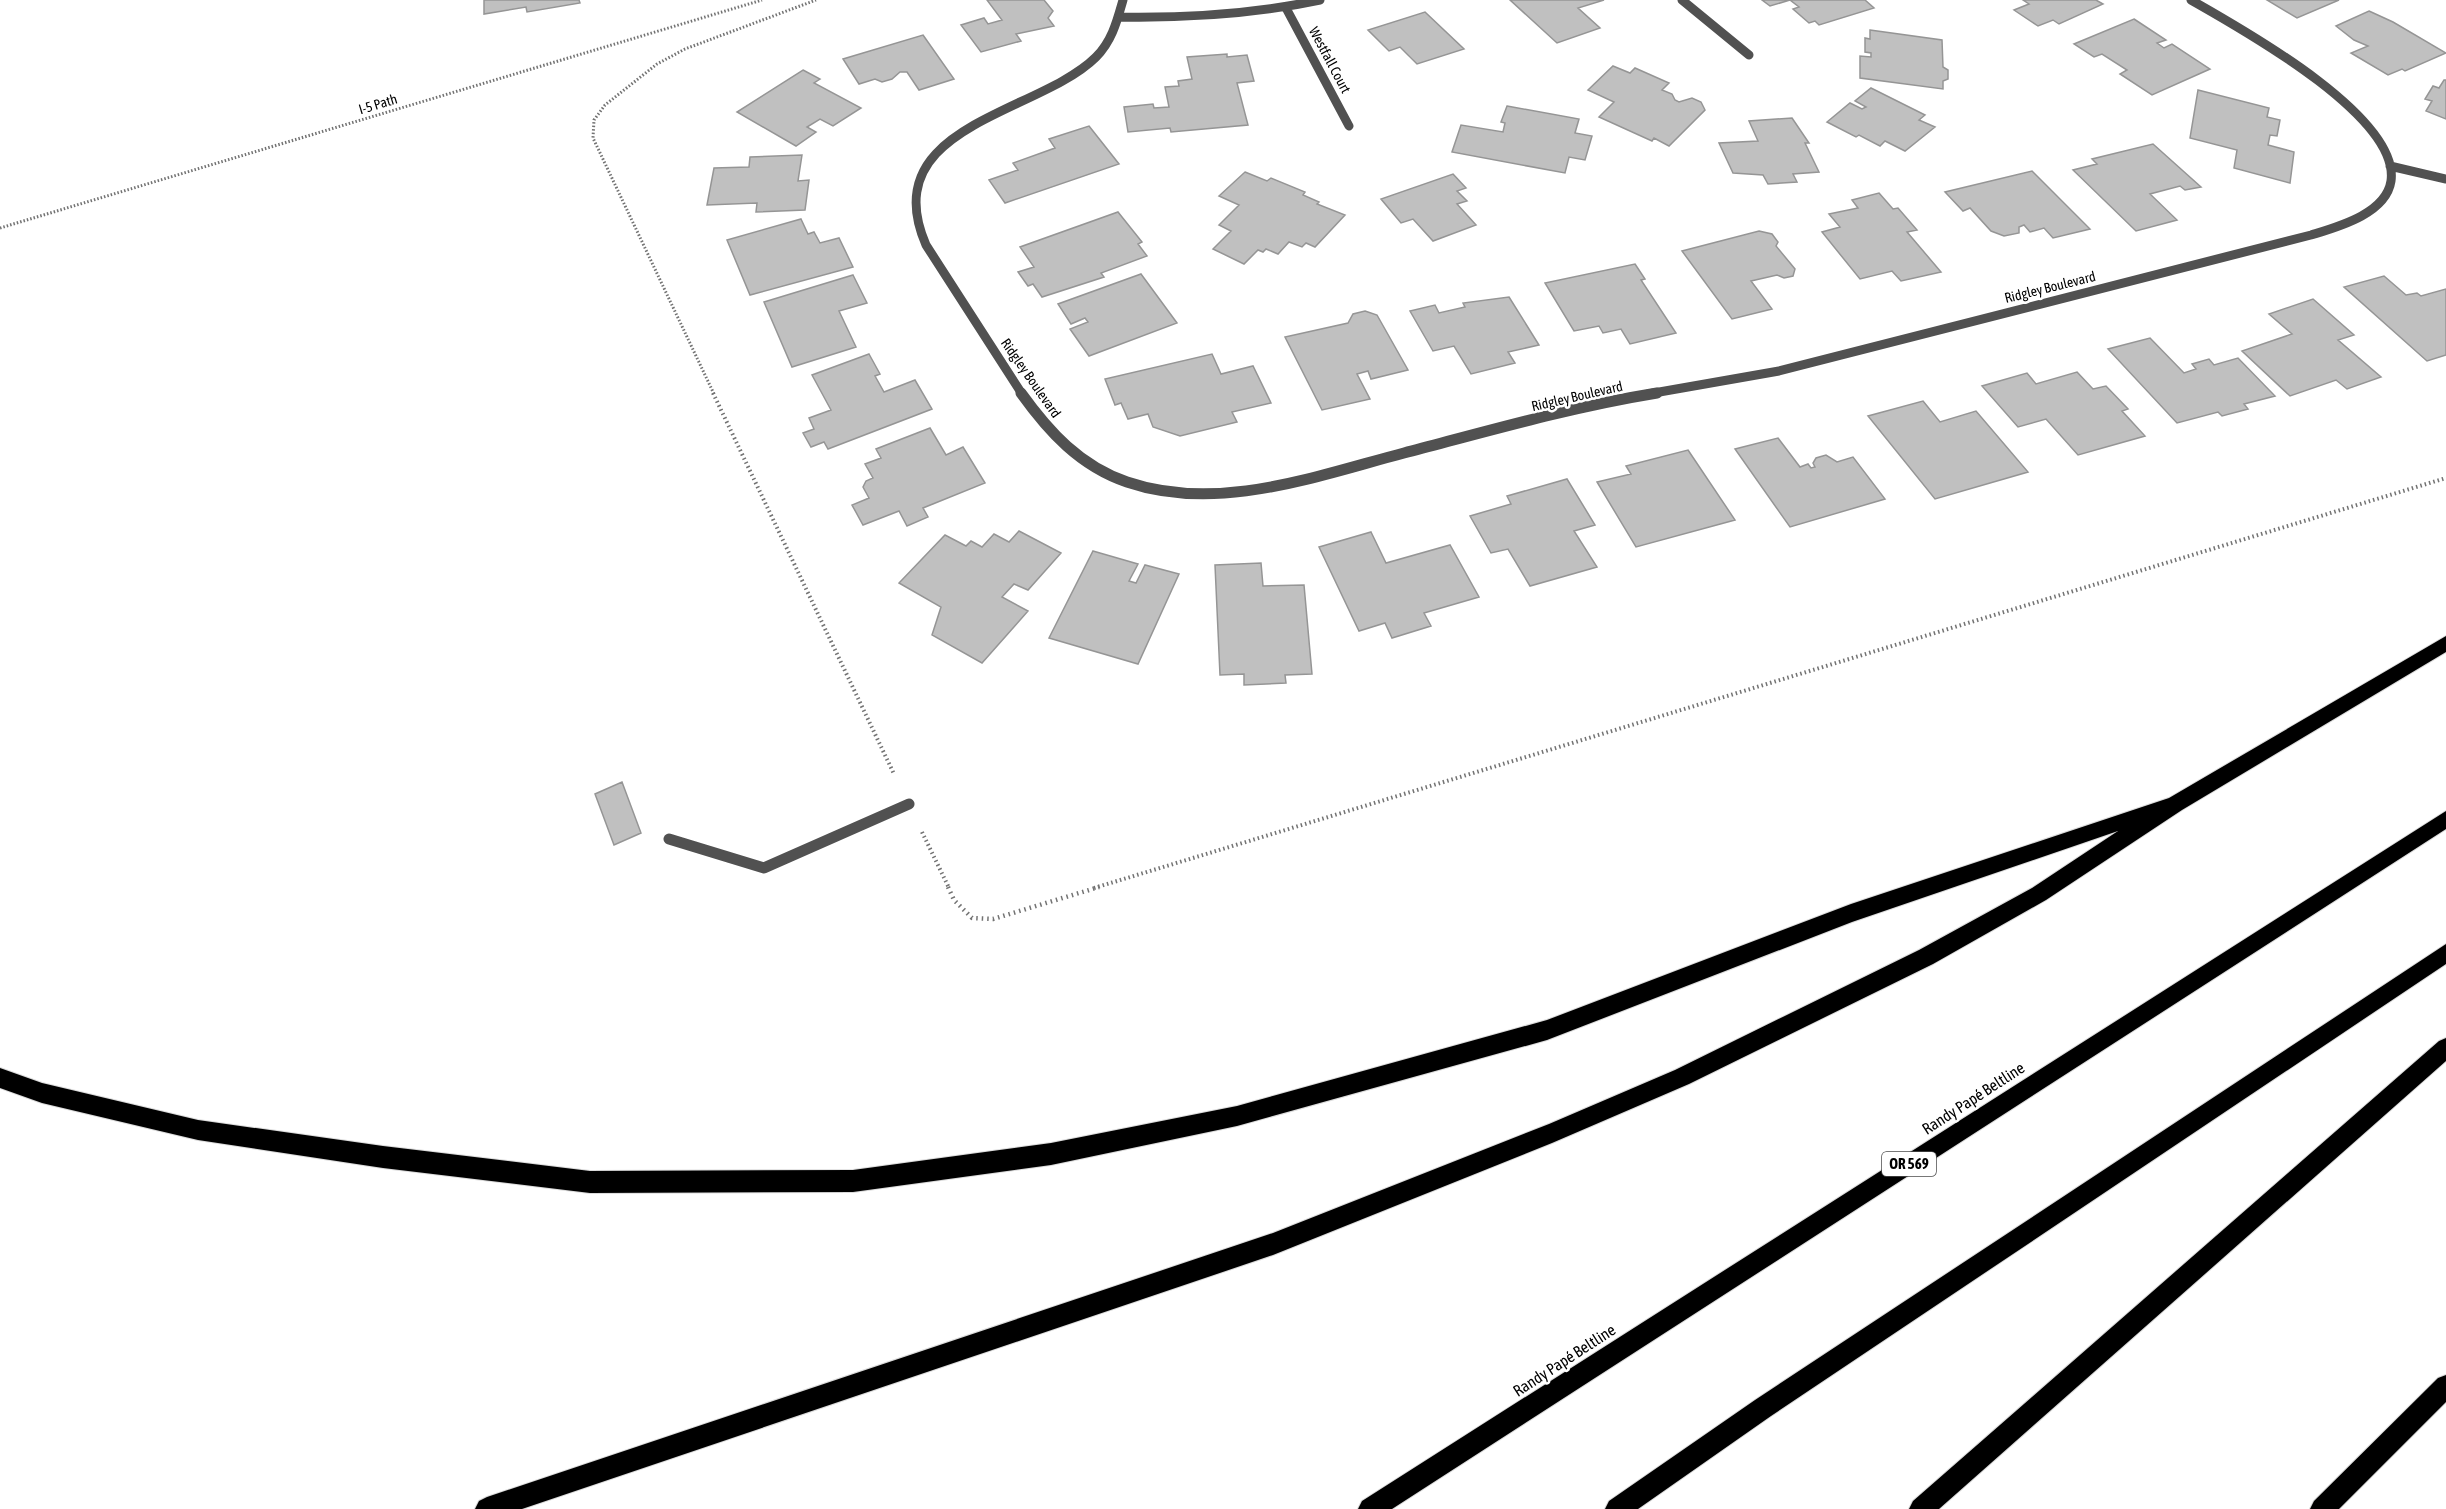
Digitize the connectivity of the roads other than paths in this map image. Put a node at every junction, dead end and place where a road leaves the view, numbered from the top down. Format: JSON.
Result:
{"nodes":[{"id":1,"x":1123,"y":0,"type":"edge"},
{"id":2,"x":1320,"y":0,"type":"edge"},
{"id":3,"x":1682,"y":0,"type":"edge"},
{"id":4,"x":2191,"y":0,"type":"edge"},
{"id":5,"x":1286,"y":8,"type":"junction"},
{"id":6,"x":1121,"y":16,"type":"junction"},
{"id":7,"x":1749,"y":55,"type":"dead end"},
{"id":8,"x":1349,"y":126,"type":"dead end"},
{"id":9,"x":2390,"y":166,"type":"junction"},
{"id":10,"x":2446,"y":179,"type":"edge"},
{"id":11,"x":2446,"y":643,"type":"edge"},
{"id":12,"x":909,"y":804,"type":"road end"},
{"id":13,"x":2175,"y":804,"type":"junction"},
{"id":14,"x":2446,"y":819,"type":"edge"},
{"id":15,"x":669,"y":839,"type":"dead end"},
{"id":16,"x":2446,"y":953,"type":"edge"},
{"id":17,"x":2446,"y":1048,"type":"edge"},
{"id":18,"x":0,"y":1078,"type":"edge"},
{"id":19,"x":2446,"y":1386,"type":"edge"},
{"id":20,"x":487,"y":1509,"type":"edge"},
{"id":21,"x":1371,"y":1509,"type":"edge"},
{"id":22,"x":1617,"y":1509,"type":"edge"},
{"id":23,"x":1921,"y":1509,"type":"edge"},
{"id":24,"x":2322,"y":1509,"type":"edge"}],
"edges":[{"from":1,"to":6,"type":"street","name":"Ridgley Boulevard"},
{"from":2,"to":5,"type":"street"},
{"from":3,"to":7,"type":"street"},
{"from":4,"to":9,"type":"street"},
{"from":5,"to":6,"type":"street"},
{"from":5,"to":8,"type":"street","name":"Westfall Court"},
{"from":6,"to":9,"type":"street","name":"Ridgley Boulevard"},
{"from":9,"to":10,"type":"street"},
{"from":11,"to":13,"type":"highway"},
{"from":12,"to":15,"type":"street"},
{"from":13,"to":18,"type":"highway"},
{"from":13,"to":20,"type":"highway"},
{"from":14,"to":21,"type":"highway","name":"Randy Papé Beltline","number":"OR 569"},
{"from":16,"to":22,"type":"highway"},
{"from":17,"to":23,"type":"highway"},
{"from":19,"to":24,"type":"highway"}]}
